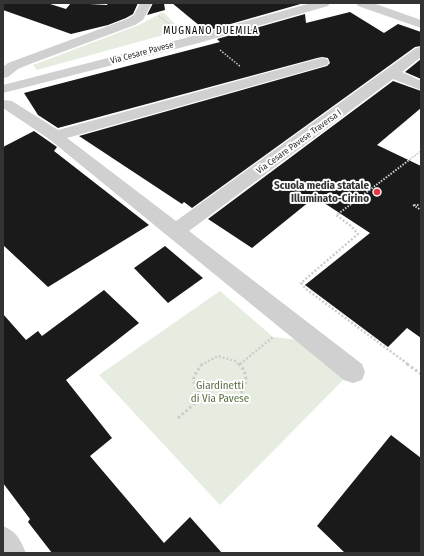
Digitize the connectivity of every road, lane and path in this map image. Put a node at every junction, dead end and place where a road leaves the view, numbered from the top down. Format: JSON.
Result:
{"nodes":[{"id":1,"x":146,"y":3,"type":"edge"},
{"id":2,"x":324,"y":3,"type":"edge"},
{"id":3,"x":362,"y":3,"type":"edge"},
{"id":4,"x":157,"y":15,"type":"dead end"},
{"id":5,"x":167,"y":22,"type":"dead end"},
{"id":6,"x":421,"y":24,"type":"edge"},
{"id":7,"x":204,"y":37,"type":"junction"},
{"id":8,"x":421,"y":51,"type":"edge"},
{"id":9,"x":322,"y":62,"type":"dead end"},
{"id":10,"x":3,"y":74,"type":"edge"},
{"id":11,"x":392,"y":74,"type":"junction"},
{"id":12,"x":256,"y":80,"type":"junction"},
{"id":13,"x":421,"y":86,"type":"edge"},
{"id":14,"x":5,"y":97,"type":"edge"},
{"id":15,"x":56,"y":136,"type":"junction"},
{"id":16,"x":421,"y":151,"type":"edge"},
{"id":17,"x":421,"y":205,"type":"edge"},
{"id":18,"x":421,"y":210,"type":"edge"},
{"id":19,"x":176,"y":231,"type":"junction"},
{"id":20,"x":290,"y":322,"type":"junction"},
{"id":21,"x":240,"y":364,"type":"junction"},
{"id":22,"x":353,"y":372,"type":"dead end"},
{"id":23,"x":421,"y":374,"type":"edge"},
{"id":24,"x":202,"y":397,"type":"junction"},
{"id":25,"x":178,"y":418,"type":"dead end"},
{"id":26,"x":3,"y":541,"type":"edge"},
{"id":27,"x":11,"y":553,"type":"edge"}],
"edges":[{"from":1,"to":10,"type":"street"},
{"from":2,"to":7,"type":"street","name":"Via Cesare Pavese"},
{"from":3,"to":6,"type":"street"},
{"from":4,"to":5,"type":"path"},
{"from":7,"to":12,"type":"path"},
{"from":7,"to":14,"type":"street","name":"Via Cesare Pavese"},
{"from":8,"to":11,"type":"street","name":"Via Cesare Pavese Traversa I"},
{"from":9,"to":12,"type":"street"},
{"from":11,"to":13,"type":"street"},
{"from":11,"to":19,"type":"street","name":"Via Cesare Pavese Traversa I"},
{"from":12,"to":15,"type":"street"},
{"from":14,"to":15,"type":"street"},
{"from":15,"to":19,"type":"street"},
{"from":16,"to":23,"type":"path"},
{"from":17,"to":18,"type":"path"},
{"from":19,"to":20,"type":"street"},
{"from":20,"to":21,"type":"path"},
{"from":20,"to":22,"type":"street"},
{"from":21,"to":24,"type":"path"},
{"from":21,"to":24,"type":"path"},
{"from":24,"to":25,"type":"path"},
{"from":26,"to":27,"type":"street"}]}
